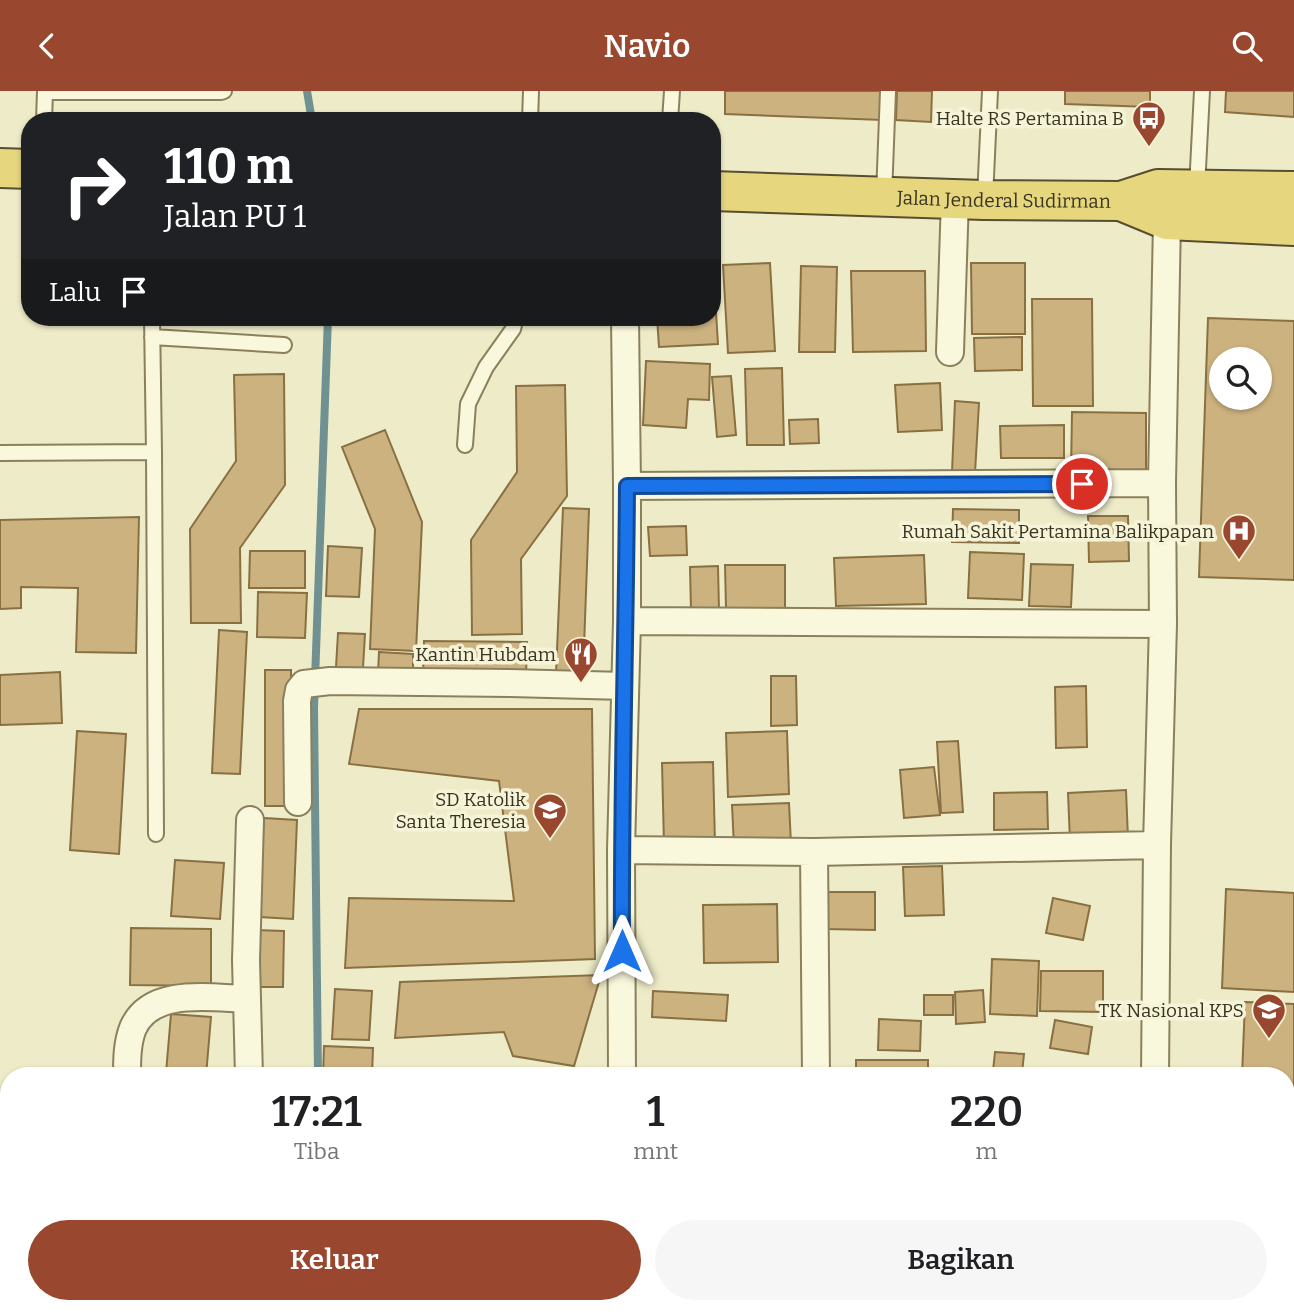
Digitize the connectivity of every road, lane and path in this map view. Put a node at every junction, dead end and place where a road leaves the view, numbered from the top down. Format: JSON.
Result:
{"nodes":[{"id":1,"x":45,"y":91,"type":"edge"},
{"id":2,"x":224,"y":91,"type":"edge"},
{"id":3,"x":531,"y":91,"type":"edge"},
{"id":4,"x":671,"y":91,"type":"edge"},
{"id":5,"x":888,"y":91,"type":"edge"},
{"id":6,"x":990,"y":91,"type":"edge"},
{"id":7,"x":1202,"y":91,"type":"edge"},
{"id":8,"x":44,"y":112,"type":"edge"},
{"id":9,"x":530,"y":112,"type":"edge"},
{"id":10,"x":670,"y":112,"type":"edge"},
{"id":11,"x":1197,"y":189,"type":"junction"},
{"id":12,"x":721,"y":191,"type":"edge"},
{"id":13,"x":1294,"y":191,"type":"edge"},
{"id":14,"x":884,"y":197,"type":"junction"},
{"id":15,"x":970,"y":199,"type":"junction"},
{"id":16,"x":1121,"y":201,"type":"junction"},
{"id":17,"x":1167,"y":220,"type":"junction"},
{"id":18,"x":1294,"y":226,"type":"edge"},
{"id":19,"x":152,"y":326,"type":"edge"},
{"id":20,"x":514,"y":326,"type":"edge"},
{"id":21,"x":625,"y":326,"type":"edge"},
{"id":22,"x":152,"y":337,"type":"junction"},
{"id":23,"x":284,"y":345,"type":"dead end"},
{"id":24,"x":950,"y":352,"type":"dead end"},
{"id":25,"x":465,"y":445,"type":"dead end"},
{"id":26,"x":154,"y":452,"type":"junction"},
{"id":27,"x":0,"y":453,"type":"edge"},
{"id":28,"x":1162,"y":483,"type":"junction"},
{"id":29,"x":627,"y":486,"type":"junction"},
{"id":30,"x":627,"y":621,"type":"junction"},
{"id":31,"x":1163,"y":624,"type":"junction"},
{"id":32,"x":625,"y":686,"type":"junction"},
{"id":33,"x":298,"y":802,"type":"dead end"},
{"id":34,"x":250,"y":820,"type":"dead end"},
{"id":35,"x":156,"y":834,"type":"dead end"},
{"id":36,"x":1157,"y":845,"type":"junction"},
{"id":37,"x":621,"y":850,"type":"junction"},
{"id":38,"x":814,"y":852,"type":"junction"},
{"id":39,"x":247,"y":999,"type":"junction"},
{"id":40,"x":127,"y":1067,"type":"edge"},
{"id":41,"x":249,"y":1067,"type":"edge"},
{"id":42,"x":622,"y":1067,"type":"edge"},
{"id":43,"x":816,"y":1067,"type":"edge"},
{"id":44,"x":1155,"y":1067,"type":"edge"}],
"edges":[{"from":1,"to":2,"type":"lane"},
{"from":1,"to":8,"type":"lane"},
{"from":3,"to":9,"type":"lane"},
{"from":4,"to":10,"type":"lane"},
{"from":5,"to":14,"type":"lane"},
{"from":6,"to":15,"type":"lane"},
{"from":7,"to":11,"type":"lane"},
{"from":11,"to":13,"type":"highway","name":"Jalan Jenderal Sudirman"},
{"from":11,"to":16,"type":"highway","name":"Jalan Jenderal Sudirman"},
{"from":12,"to":14,"type":"highway","name":"Jalan Jenderal Sudirman"},
{"from":14,"to":15,"type":"highway","name":"Jalan Jenderal Sudirman"},
{"from":15,"to":16,"type":"highway","name":"Jalan Jenderal Sudirman"},
{"from":15,"to":24,"type":"street"},
{"from":16,"to":17,"type":"highway"},
{"from":17,"to":18,"type":"highway"},
{"from":17,"to":28,"type":"street"},
{"from":19,"to":22,"type":"lane"},
{"from":20,"to":25,"type":"lane"},
{"from":21,"to":29,"type":"street"},
{"from":22,"to":23,"type":"lane"},
{"from":22,"to":26,"type":"lane"},
{"from":26,"to":27,"type":"lane"},
{"from":26,"to":35,"type":"lane"},
{"from":28,"to":29,"type":"street"},
{"from":28,"to":31,"type":"street"},
{"from":29,"to":30,"type":"street"},
{"from":30,"to":31,"type":"street"},
{"from":30,"to":32,"type":"street"},
{"from":31,"to":36,"type":"street"},
{"from":32,"to":33,"type":"street"},
{"from":32,"to":37,"type":"street"},
{"from":34,"to":39,"type":"street"},
{"from":36,"to":38,"type":"street"},
{"from":36,"to":44,"type":"street"},
{"from":37,"to":38,"type":"street"},
{"from":37,"to":42,"type":"street"},
{"from":38,"to":43,"type":"street"},
{"from":39,"to":40,"type":"street"},
{"from":39,"to":41,"type":"street"}]}
